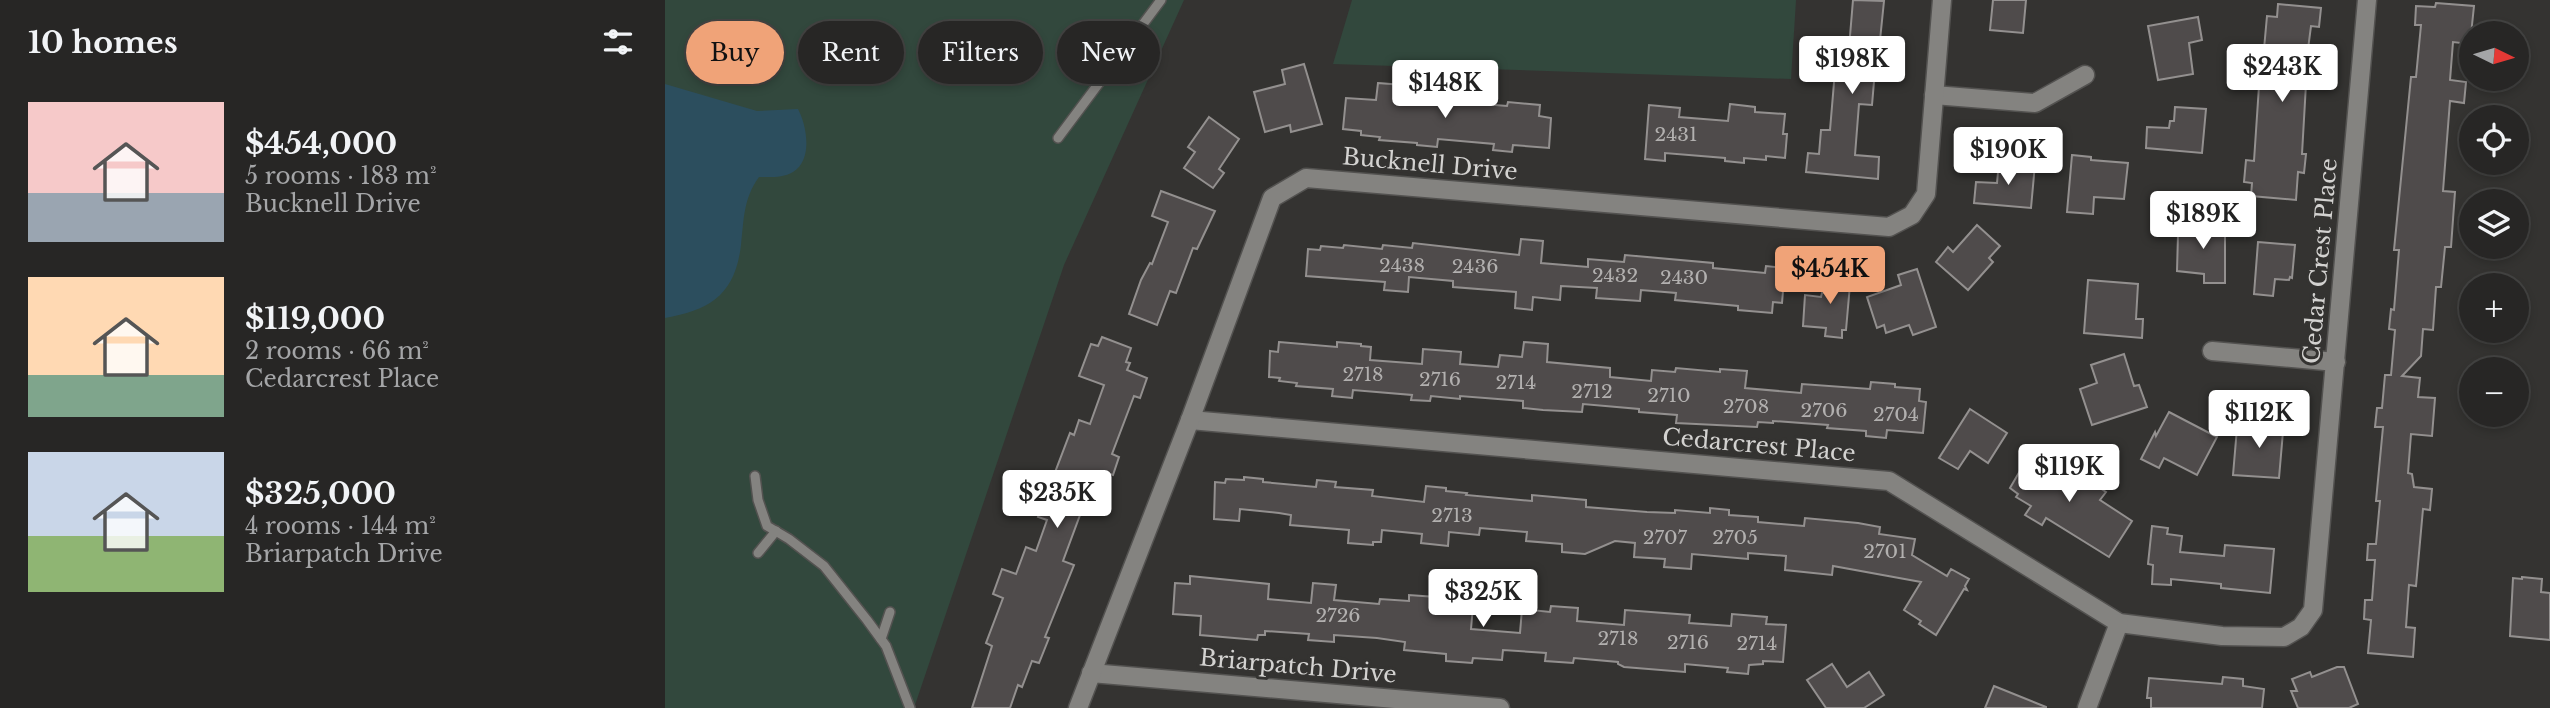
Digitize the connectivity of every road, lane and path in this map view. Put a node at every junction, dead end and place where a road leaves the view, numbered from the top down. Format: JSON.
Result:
{"nodes":[{"id":1,"x":1161,"y":0,"type":"edge"},
{"id":2,"x":1942,"y":0,"type":"edge"},
{"id":3,"x":2367,"y":0,"type":"edge"},
{"id":4,"x":2085,"y":75,"type":"dead end"},
{"id":5,"x":1934,"y":94,"type":"junction"},
{"id":6,"x":1058,"y":138,"type":"dead end"},
{"id":7,"x":2212,"y":351,"type":"dead end"},
{"id":8,"x":2336,"y":362,"type":"junction"},
{"id":9,"x":1190,"y":420,"type":"junction"},
{"id":10,"x":755,"y":476,"type":"dead end"},
{"id":11,"x":776,"y":531,"type":"junction"},
{"id":12,"x":758,"y":552,"type":"dead end"},
{"id":13,"x":890,"y":612,"type":"dead end"},
{"id":14,"x":2119,"y":623,"type":"junction"},
{"id":15,"x":2284,"y":637,"type":"joint"},
{"id":16,"x":881,"y":639,"type":"junction"},
{"id":17,"x":1091,"y":673,"type":"junction"},
{"id":18,"x":910,"y":708,"type":"edge"},
{"id":19,"x":1078,"y":708,"type":"edge"},
{"id":20,"x":1500,"y":708,"type":"edge"},
{"id":21,"x":2087,"y":708,"type":"edge"}],
"edges":[{"from":1,"to":6,"type":"lane"},
{"from":2,"to":5,"type":"street","name":"Bucknell Drive"},
{"from":3,"to":8,"type":"street","name":"Cedar Crest Place"},
{"from":4,"to":5,"type":"street"},
{"from":5,"to":9,"type":"street","name":"Bucknell Drive"},
{"from":7,"to":8,"type":"street"},
{"from":8,"to":15,"type":"street","name":"Cedar Crest Place"},
{"from":9,"to":14,"type":"street","name":"Cedarcrest Place"},
{"from":9,"to":17,"type":"street","name":"Bucknell Drive"},
{"from":10,"to":11,"type":"lane"},
{"from":11,"to":12,"type":"lane"},
{"from":11,"to":16,"type":"lane"},
{"from":13,"to":16,"type":"lane"},
{"from":14,"to":15,"type":"street","name":"Cedarcrest Place"},
{"from":14,"to":21,"type":"street"},
{"from":16,"to":18,"type":"lane"},
{"from":17,"to":19,"type":"street","name":"Bucknell Drive"},
{"from":17,"to":20,"type":"street","name":"Briarpatch Drive"}]}
